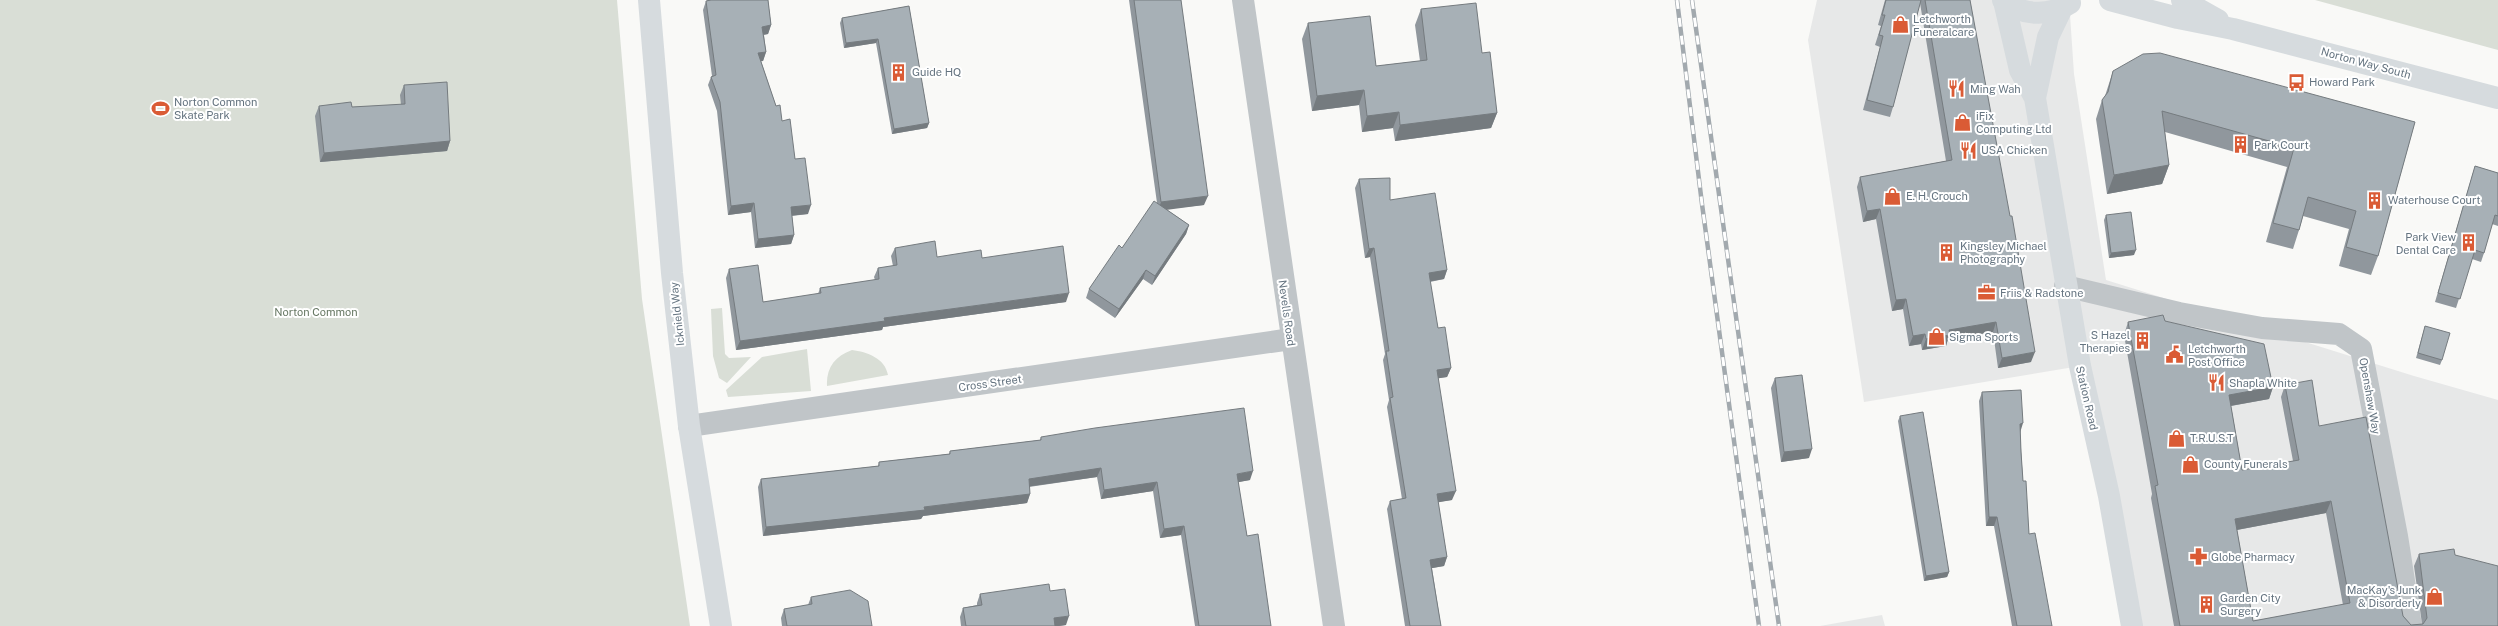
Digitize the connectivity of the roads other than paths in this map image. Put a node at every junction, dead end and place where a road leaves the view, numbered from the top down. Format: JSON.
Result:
{"nodes":[{"id":1,"x":650,"y":0,"type":"edge"},
{"id":2,"x":1243,"y":0,"type":"edge"},
{"id":3,"x":2110,"y":0,"type":"edge"},
{"id":4,"x":2182,"y":0,"type":"edge"},
{"id":5,"x":2003,"y":1,"type":"edge"},
{"id":6,"x":2068,"y":4,"type":"edge"},
{"id":7,"x":2233,"y":29,"type":"junction"},
{"id":8,"x":2035,"y":98,"type":"junction"},
{"id":9,"x":2498,"y":98,"type":"edge"},
{"id":10,"x":2065,"y":286,"type":"junction"},
{"id":11,"x":1291,"y":338,"type":"junction"},
{"id":12,"x":688,"y":426,"type":"junction"},
{"id":13,"x":720,"y":626,"type":"edge"},
{"id":14,"x":1334,"y":626,"type":"edge"},
{"id":15,"x":2132,"y":626,"type":"edge"},
{"id":16,"x":2411,"y":626,"type":"edge"}],
"edges":[{"from":1,"to":12,"type":"street","name":"Icknield Way"},
{"from":2,"to":11,"type":"street","name":"Nevells Road"},
{"from":3,"to":7,"type":"street","name":"Norton Way South"},
{"from":4,"to":7,"type":"street","name":"Norton Way South"},
{"from":5,"to":6,"type":"street"},
{"from":5,"to":8,"type":"street","name":"Station Road"},
{"from":6,"to":8,"type":"street","name":"Station Road"},
{"from":7,"to":9,"type":"street","name":"Norton Way South"},
{"from":8,"to":10,"type":"street","name":"Station Road"},
{"from":10,"to":15,"type":"street","name":"Station Road"},
{"from":10,"to":16,"type":"street","name":"Openshaw Way"},
{"from":11,"to":12,"type":"street","name":"Cross Street"},
{"from":11,"to":14,"type":"street","name":"Nevells Road"},
{"from":12,"to":13,"type":"street","name":"Icknield Way"}]}
